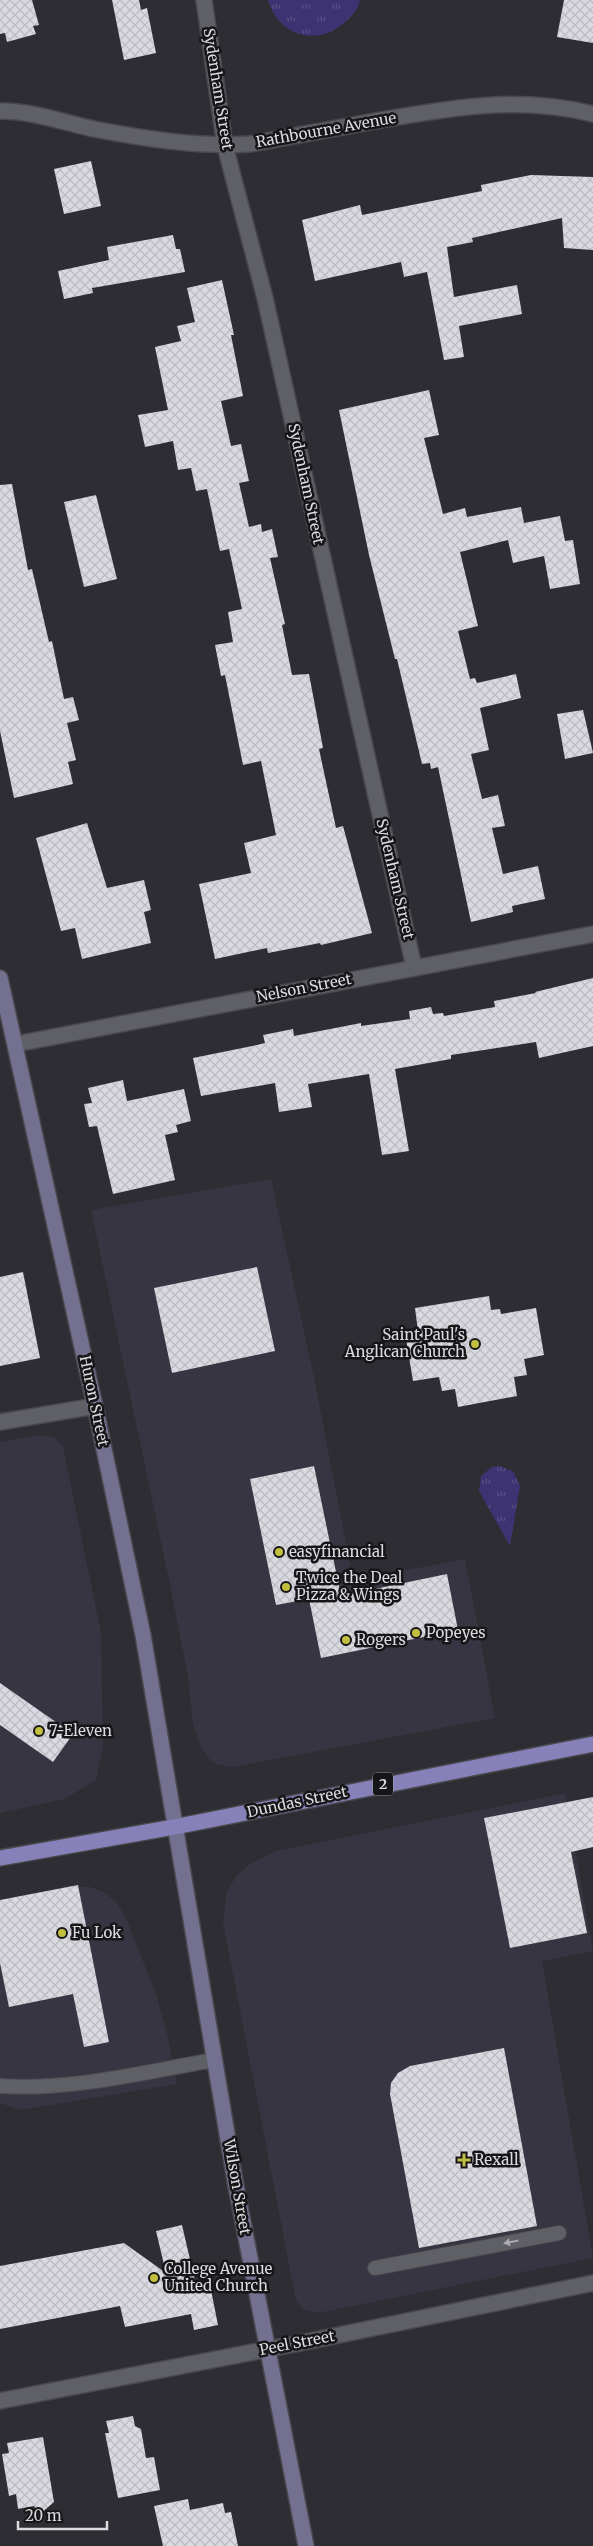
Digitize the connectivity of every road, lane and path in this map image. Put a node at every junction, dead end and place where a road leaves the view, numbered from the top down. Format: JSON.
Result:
{"nodes":[{"id":1,"x":204,"y":0,"type":"edge"},
{"id":2,"x":0,"y":112,"type":"edge"},
{"id":3,"x":593,"y":114,"type":"edge"},
{"id":4,"x":225,"y":146,"type":"junction"},
{"id":5,"x":593,"y":934,"type":"edge"},
{"id":6,"x":414,"y":967,"type":"junction"},
{"id":7,"x":0,"y":978,"type":"edge"},
{"id":8,"x":16,"y":1044,"type":"junction"},
{"id":9,"x":96,"y":1406,"type":"junction"},
{"id":10,"x":0,"y":1422,"type":"edge"},
{"id":11,"x":593,"y":1744,"type":"edge"},
{"id":12,"x":174,"y":1827,"type":"junction"},
{"id":13,"x":0,"y":1858,"type":"edge"},
{"id":14,"x":214,"y":2060,"type":"junction"},
{"id":15,"x":0,"y":2086,"type":"edge"},
{"id":16,"x":559,"y":2233,"type":"dead end"},
{"id":17,"x":375,"y":2268,"type":"dead end"},
{"id":18,"x":593,"y":2283,"type":"edge"},
{"id":19,"x":267,"y":2349,"type":"junction"},
{"id":20,"x":0,"y":2401,"type":"edge"},
{"id":21,"x":306,"y":2546,"type":"edge"}],
"edges":[{"from":1,"to":4,"type":"street","name":"Sydenham Street"},
{"from":2,"to":4,"type":"street","name":"Rathbourne Avenue"},
{"from":3,"to":4,"type":"street","name":"Rathbourne Avenue"},
{"from":4,"to":6,"type":"street","name":"Sydenham Street"},
{"from":5,"to":6,"type":"street","name":"Nelson Street"},
{"from":6,"to":8,"type":"street","name":"Nelson Street"},
{"from":7,"to":8,"type":"main road","name":"Huron Street"},
{"from":8,"to":9,"type":"main road","name":"Huron Street"},
{"from":9,"to":10,"type":"street"},
{"from":9,"to":12,"type":"main road","name":"Huron Street"},
{"from":11,"to":12,"type":"main road","name":"Dundas Street","number":"2"},
{"from":12,"to":13,"type":"main road","name":"Dundas Street","number":"2"},
{"from":12,"to":14,"type":"main road","name":"Wilson Street"},
{"from":14,"to":15,"type":"lane"},
{"from":14,"to":19,"type":"main road","name":"Wilson Street"},
{"from":16,"to":17,"type":"lane","one_way":true},
{"from":18,"to":19,"type":"street","name":"Peel Street"},
{"from":19,"to":20,"type":"street","name":"Peel Street"},
{"from":19,"to":21,"type":"main road","name":"Wilson Street"}]}
